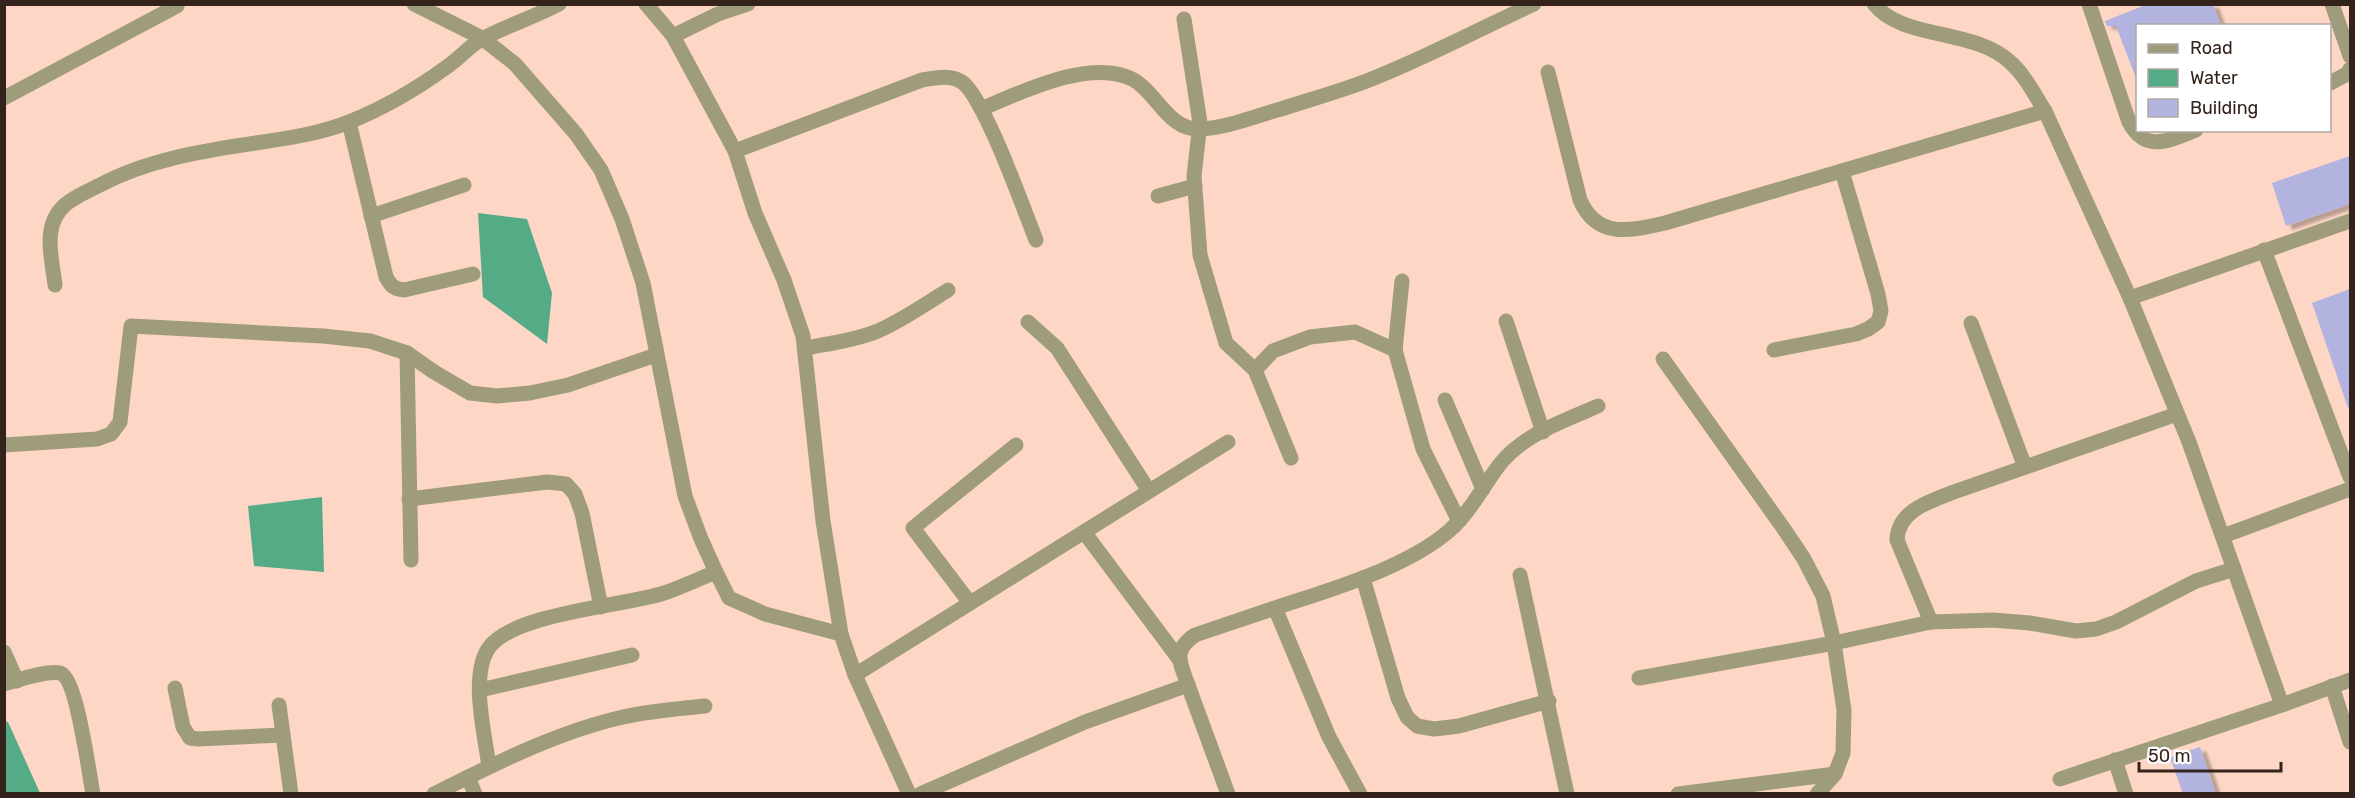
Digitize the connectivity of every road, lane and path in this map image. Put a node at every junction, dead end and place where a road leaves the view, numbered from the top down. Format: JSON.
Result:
{"nodes":[{"id":1,"x":414,"y":4,"type":"edge"},
{"id":2,"x":646,"y":4,"type":"edge"},
{"id":3,"x":748,"y":4,"type":"edge"},
{"id":4,"x":1534,"y":4,"type":"edge"},
{"id":5,"x":1874,"y":4,"type":"edge"},
{"id":6,"x":2332,"y":4,"type":"edge"},
{"id":7,"x":558,"y":5,"type":"edge"},
{"id":8,"x":177,"y":6,"type":"edge"},
{"id":9,"x":2094,"y":6,"type":"edge"},
{"id":10,"x":1184,"y":19,"type":"dead end"},
{"id":11,"x":673,"y":36,"type":"junction"},
{"id":12,"x":482,"y":38,"type":"junction"},
{"id":13,"x":2350,"y":56,"type":"edge"},
{"id":14,"x":2350,"y":69,"type":"edge"},
{"id":15,"x":1548,"y":72,"type":"dead end"},
{"id":16,"x":2331,"y":82,"type":"edge"},
{"id":17,"x":4,"y":98,"type":"edge"},
{"id":18,"x":981,"y":109,"type":"junction"},
{"id":19,"x":2045,"y":111,"type":"junction"},
{"id":20,"x":350,"y":122,"type":"junction"},
{"id":21,"x":1200,"y":130,"type":"junction"},
{"id":22,"x":2191,"y":132,"type":"edge"},
{"id":23,"x":735,"y":152,"type":"junction"},
{"id":24,"x":1842,"y":171,"type":"junction"},
{"id":25,"x":464,"y":185,"type":"dead end"},
{"id":26,"x":1195,"y":186,"type":"junction"},
{"id":27,"x":1158,"y":196,"type":"dead end"},
{"id":28,"x":371,"y":216,"type":"junction"},
{"id":29,"x":2350,"y":221,"type":"edge"},
{"id":30,"x":1036,"y":240,"type":"dead end"},
{"id":31,"x":2264,"y":250,"type":"junction"},
{"id":32,"x":473,"y":274,"type":"dead end"},
{"id":33,"x":1402,"y":281,"type":"dead end"},
{"id":34,"x":55,"y":285,"type":"dead end"},
{"id":35,"x":948,"y":290,"type":"dead end"},
{"id":36,"x":2130,"y":298,"type":"junction"},
{"id":37,"x":1506,"y":321,"type":"dead end"},
{"id":38,"x":1028,"y":322,"type":"dead end"},
{"id":39,"x":1971,"y":323,"type":"dead end"},
{"id":40,"x":805,"y":348,"type":"junction"},
{"id":41,"x":1395,"y":350,"type":"junction"},
{"id":42,"x":1774,"y":350,"type":"dead end"},
{"id":43,"x":407,"y":353,"type":"junction"},
{"id":44,"x":656,"y":356,"type":"junction"},
{"id":45,"x":1663,"y":359,"type":"dead end"},
{"id":46,"x":1255,"y":370,"type":"junction"},
{"id":47,"x":1445,"y":400,"type":"dead end"},
{"id":48,"x":1598,"y":406,"type":"dead end"},
{"id":49,"x":2177,"y":414,"type":"junction"},
{"id":50,"x":1543,"y":432,"type":"junction"},
{"id":51,"x":1228,"y":442,"type":"dead end"},
{"id":52,"x":4,"y":445,"type":"edge"},
{"id":53,"x":1016,"y":445,"type":"dead end"},
{"id":54,"x":1291,"y":458,"type":"dead end"},
{"id":55,"x":2025,"y":467,"type":"junction"},
{"id":56,"x":2350,"y":477,"type":"edge"},
{"id":57,"x":1483,"y":489,"type":"junction"},
{"id":58,"x":2350,"y":489,"type":"edge"},
{"id":59,"x":1149,"y":491,"type":"junction"},
{"id":60,"x":409,"y":499,"type":"junction"},
{"id":61,"x":1459,"y":521,"type":"junction"},
{"id":62,"x":1084,"y":532,"type":"junction"},
{"id":63,"x":2223,"y":536,"type":"junction"},
{"id":64,"x":411,"y":560,"type":"dead end"},
{"id":65,"x":2234,"y":569,"type":"junction"},
{"id":66,"x":716,"y":572,"type":"junction"},
{"id":67,"x":1520,"y":575,"type":"dead end"},
{"id":68,"x":1363,"y":578,"type":"junction"},
{"id":69,"x":970,"y":603,"type":"junction"},
{"id":70,"x":601,"y":607,"type":"junction"},
{"id":71,"x":1275,"y":608,"type":"junction"},
{"id":72,"x":1930,"y":622,"type":"junction"},
{"id":73,"x":841,"y":634,"type":"junction"},
{"id":74,"x":1834,"y":643,"type":"junction"},
{"id":75,"x":4,"y":652,"type":"edge"},
{"id":76,"x":632,"y":655,"type":"dead end"},
{"id":77,"x":1179,"y":659,"type":"junction"},
{"id":78,"x":855,"y":675,"type":"junction"},
{"id":79,"x":1639,"y":678,"type":"dead end"},
{"id":80,"x":2350,"y":680,"type":"edge"},
{"id":81,"x":11,"y":682,"type":"edge"},
{"id":82,"x":1188,"y":685,"type":"junction"},
{"id":83,"x":2332,"y":686,"type":"junction"},
{"id":84,"x":175,"y":688,"type":"dead end"},
{"id":85,"x":480,"y":690,"type":"junction"},
{"id":86,"x":1549,"y":700,"type":"junction"},
{"id":87,"x":279,"y":705,"type":"dead end"},
{"id":88,"x":2282,"y":705,"type":"junction"},
{"id":89,"x":705,"y":706,"type":"dead end"},
{"id":90,"x":283,"y":735,"type":"junction"},
{"id":91,"x":2350,"y":742,"type":"edge"},
{"id":92,"x":2115,"y":760,"type":"junction"},
{"id":93,"x":489,"y":767,"type":"junction"},
{"id":94,"x":1835,"y":774,"type":"junction"},
{"id":95,"x":468,"y":777,"type":"junction"},
{"id":96,"x":2060,"y":779,"type":"dead end"},
{"id":97,"x":93,"y":794,"type":"edge"},
{"id":98,"x":291,"y":794,"type":"edge"},
{"id":99,"x":434,"y":794,"type":"edge"},
{"id":100,"x":475,"y":794,"type":"edge"},
{"id":101,"x":909,"y":794,"type":"edge"},
{"id":102,"x":920,"y":794,"type":"edge"},
{"id":103,"x":1228,"y":794,"type":"edge"},
{"id":104,"x":1360,"y":794,"type":"edge"},
{"id":105,"x":1567,"y":794,"type":"edge"},
{"id":106,"x":1678,"y":794,"type":"edge"},
{"id":107,"x":1817,"y":794,"type":"edge"},
{"id":108,"x":2126,"y":794,"type":"edge"}],
"edges":[{"from":1,"to":12,"type":"street"},
{"from":2,"to":11,"type":"street"},
{"from":3,"to":11,"type":"street"},
{"from":4,"to":21,"type":"street"},
{"from":5,"to":19,"type":"street"},
{"from":6,"to":13,"type":"street"},
{"from":7,"to":12,"type":"street"},
{"from":8,"to":17,"type":"street"},
{"from":9,"to":22,"type":"street"},
{"from":10,"to":21,"type":"street"},
{"from":11,"to":23,"type":"street"},
{"from":12,"to":20,"type":"street"},
{"from":12,"to":44,"type":"street"},
{"from":14,"to":16,"type":"street"},
{"from":15,"to":24,"type":"street"},
{"from":18,"to":21,"type":"street"},
{"from":18,"to":23,"type":"street"},
{"from":18,"to":30,"type":"street"},
{"from":19,"to":24,"type":"street"},
{"from":19,"to":36,"type":"street"},
{"from":20,"to":28,"type":"street"},
{"from":20,"to":34,"type":"street"},
{"from":21,"to":26,"type":"street"},
{"from":23,"to":40,"type":"street"},
{"from":24,"to":42,"type":"street"},
{"from":25,"to":28,"type":"street"},
{"from":26,"to":27,"type":"street"},
{"from":26,"to":46,"type":"street"},
{"from":28,"to":32,"type":"street"},
{"from":29,"to":31,"type":"street"},
{"from":31,"to":36,"type":"street"},
{"from":31,"to":56,"type":"street"},
{"from":33,"to":41,"type":"street"},
{"from":35,"to":40,"type":"street"},
{"from":36,"to":49,"type":"street"},
{"from":37,"to":50,"type":"street"},
{"from":38,"to":59,"type":"street"},
{"from":39,"to":55,"type":"street"},
{"from":40,"to":73,"type":"street"},
{"from":41,"to":46,"type":"street"},
{"from":41,"to":61,"type":"street"},
{"from":43,"to":44,"type":"street"},
{"from":43,"to":52,"type":"street"},
{"from":43,"to":60,"type":"street"},
{"from":44,"to":66,"type":"street"},
{"from":45,"to":74,"type":"street"},
{"from":46,"to":54,"type":"street"},
{"from":47,"to":57,"type":"street"},
{"from":48,"to":50,"type":"street"},
{"from":49,"to":55,"type":"street"},
{"from":49,"to":63,"type":"street"},
{"from":50,"to":57,"type":"street"},
{"from":51,"to":59,"type":"street"},
{"from":53,"to":69,"type":"street"},
{"from":55,"to":72,"type":"street"},
{"from":57,"to":61,"type":"street"},
{"from":58,"to":63,"type":"street"},
{"from":59,"to":62,"type":"street"},
{"from":60,"to":64,"type":"street"},
{"from":60,"to":70,"type":"street"},
{"from":61,"to":68,"type":"street"},
{"from":62,"to":69,"type":"street"},
{"from":62,"to":77,"type":"street"},
{"from":63,"to":65,"type":"street"},
{"from":65,"to":72,"type":"street"},
{"from":65,"to":88,"type":"street"},
{"from":66,"to":70,"type":"street"},
{"from":66,"to":73,"type":"street"},
{"from":67,"to":86,"type":"street"},
{"from":68,"to":71,"type":"street"},
{"from":68,"to":86,"type":"street"},
{"from":69,"to":78,"type":"street"},
{"from":70,"to":85,"type":"street"},
{"from":71,"to":77,"type":"street"},
{"from":71,"to":104,"type":"street"},
{"from":72,"to":74,"type":"street"},
{"from":73,"to":78,"type":"street"},
{"from":74,"to":79,"type":"street"},
{"from":74,"to":94,"type":"street"},
{"from":75,"to":81,"type":"street"},
{"from":76,"to":85,"type":"street"},
{"from":77,"to":82,"type":"street"},
{"from":78,"to":101,"type":"street"},
{"from":80,"to":83,"type":"street"},
{"from":81,"to":97,"type":"street"},
{"from":82,"to":102,"type":"street"},
{"from":82,"to":103,"type":"street"},
{"from":83,"to":88,"type":"street"},
{"from":83,"to":91,"type":"street"},
{"from":84,"to":90,"type":"street"},
{"from":85,"to":93,"type":"street"},
{"from":86,"to":105,"type":"street"},
{"from":87,"to":90,"type":"street"},
{"from":88,"to":92,"type":"street"},
{"from":89,"to":93,"type":"street"},
{"from":90,"to":98,"type":"street"},
{"from":92,"to":96,"type":"street"},
{"from":92,"to":108,"type":"street"},
{"from":93,"to":95,"type":"street"},
{"from":94,"to":106,"type":"street"},
{"from":94,"to":107,"type":"street"},
{"from":95,"to":99,"type":"street"},
{"from":95,"to":100,"type":"street"}]}
